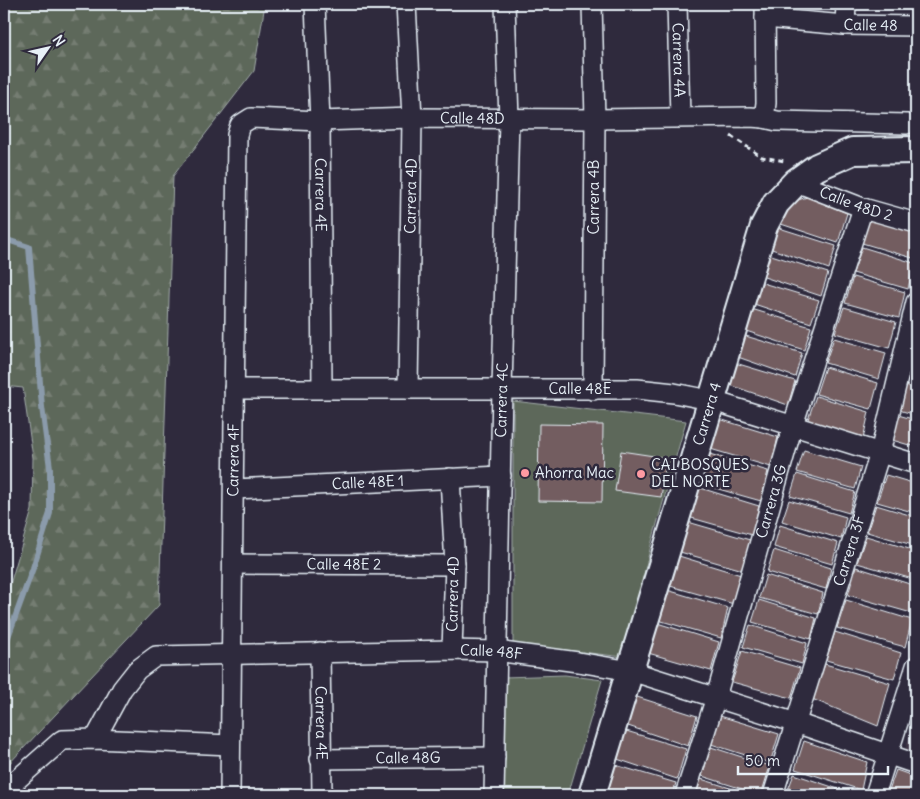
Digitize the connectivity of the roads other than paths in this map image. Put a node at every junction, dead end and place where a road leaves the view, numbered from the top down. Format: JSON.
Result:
{"nodes":[{"id":1,"x":315,"y":4,"type":"edge"},
{"id":2,"x":406,"y":4,"type":"edge"},
{"id":3,"x":505,"y":4,"type":"edge"},
{"id":4,"x":592,"y":4,"type":"edge"},
{"id":5,"x":677,"y":4,"type":"edge"},
{"id":6,"x":846,"y":4,"type":"edge"},
{"id":7,"x":765,"y":11,"type":"edge"},
{"id":8,"x":846,"y":25,"type":"junction"},
{"id":9,"x":916,"y":26,"type":"edge"},
{"id":10,"x":680,"y":117,"type":"junction"},
{"id":11,"x":412,"y":118,"type":"junction"},
{"id":12,"x":764,"y":118,"type":"junction"},
{"id":13,"x":509,"y":119,"type":"junction"},
{"id":14,"x":595,"y":119,"type":"junction"},
{"id":15,"x":320,"y":120,"type":"junction"},
{"id":16,"x":907,"y":124,"type":"dead end"},
{"id":17,"x":240,"y":125,"type":"joint"},
{"id":18,"x":916,"y":150,"type":"edge"},
{"id":19,"x":796,"y":182,"type":"junction"},
{"id":20,"x":863,"y":208,"type":"junction"},
{"id":21,"x":916,"y":223,"type":"edge"},
{"id":22,"x":916,"y":302,"type":"edge"},
{"id":23,"x":322,"y":388,"type":"junction"},
{"id":24,"x":234,"y":389,"type":"junction"},
{"id":25,"x":408,"y":389,"type":"junction"},
{"id":26,"x":502,"y":389,"type":"junction"},
{"id":27,"x":593,"y":390,"type":"junction"},
{"id":28,"x":710,"y":400,"type":"junction"},
{"id":29,"x":793,"y":425,"type":"junction"},
{"id":30,"x":880,"y":453,"type":"junction"},
{"id":31,"x":916,"y":464,"type":"edge"},
{"id":32,"x":501,"y":476,"type":"junction"},
{"id":33,"x":450,"y":478,"type":"junction"},
{"id":34,"x":234,"y":489,"type":"junction"},
{"id":35,"x":233,"y":564,"type":"junction"},
{"id":36,"x":455,"y":565,"type":"junction"},
{"id":37,"x":452,"y":650,"type":"junction"},
{"id":38,"x":496,"y":651,"type":"junction"},
{"id":39,"x":320,"y":652,"type":"junction"},
{"id":40,"x":231,"y":654,"type":"junction"},
{"id":41,"x":916,"y":666,"type":"edge"},
{"id":42,"x":631,"y":671,"type":"junction"},
{"id":43,"x":716,"y":697,"type":"junction"},
{"id":44,"x":796,"y":723,"type":"junction"},
{"id":45,"x":95,"y":739,"type":"junction"},
{"id":46,"x":230,"y":746,"type":"junction"},
{"id":47,"x":888,"y":754,"type":"junction"},
{"id":48,"x":494,"y":757,"type":"junction"},
{"id":49,"x":320,"y":759,"type":"junction"},
{"id":50,"x":916,"y":764,"type":"edge"},
{"id":51,"x":4,"y":791,"type":"edge"},
{"id":52,"x":230,"y":795,"type":"edge"},
{"id":53,"x":322,"y":795,"type":"edge"},
{"id":54,"x":494,"y":795,"type":"edge"},
{"id":55,"x":592,"y":795,"type":"edge"},
{"id":56,"x":685,"y":795,"type":"edge"},
{"id":57,"x":773,"y":795,"type":"edge"},
{"id":58,"x":875,"y":795,"type":"edge"}],
"edges":[{"from":1,"to":15,"type":"street","name":"Carrera 4E"},
{"from":2,"to":11,"type":"street","name":"Carrera 4D"},
{"from":3,"to":13,"type":"street","name":"Carrera 4C"},
{"from":4,"to":14,"type":"street","name":"Carrera 4B"},
{"from":5,"to":10,"type":"street","name":"Carrera 4A"},
{"from":6,"to":8,"type":"street"},
{"from":7,"to":8,"type":"street","name":"Calle 48"},
{"from":7,"to":12,"type":"street"},
{"from":8,"to":9,"type":"street","name":"Calle 48"},
{"from":10,"to":12,"type":"street","name":"Calle 48D"},
{"from":10,"to":14,"type":"street","name":"Calle 48D"},
{"from":11,"to":13,"type":"street","name":"Calle 48D"},
{"from":11,"to":15,"type":"street","name":"Calle 48D"},
{"from":11,"to":25,"type":"street","name":"Carrera 4D"},
{"from":12,"to":16,"type":"street","name":"Calle 48D"},
{"from":13,"to":14,"type":"street","name":"Calle 48D"},
{"from":13,"to":26,"type":"street","name":"Carrera 4C"},
{"from":14,"to":27,"type":"street","name":"Carrera 4B"},
{"from":15,"to":17,"type":"street","name":"Calle 48D"},
{"from":15,"to":23,"type":"street","name":"Carrera 4E"},
{"from":17,"to":24,"type":"street","name":"Carrera 4F"},
{"from":18,"to":19,"type":"main road","name":"Carrera 4"},
{"from":19,"to":20,"type":"street","name":"Calle 48D 2"},
{"from":19,"to":28,"type":"main road","name":"Carrera 4"},
{"from":20,"to":21,"type":"street","name":"Calle 48D 2"},
{"from":20,"to":29,"type":"street","name":"Carrera 3G"},
{"from":22,"to":30,"type":"street","name":"Carrera 3F"},
{"from":23,"to":24,"type":"street","name":"Calle 48E"},
{"from":23,"to":25,"type":"street","name":"Calle 48E"},
{"from":24,"to":34,"type":"street","name":"Carrera 4F"},
{"from":25,"to":26,"type":"street","name":"Calle 48E"},
{"from":26,"to":27,"type":"street","name":"Calle 48E"},
{"from":26,"to":32,"type":"street","name":"Carrera 4C"},
{"from":27,"to":28,"type":"street","name":"Calle 48E"},
{"from":28,"to":29,"type":"street","name":"Calle 48E"},
{"from":28,"to":42,"type":"main road","name":"Carrera 4"},
{"from":29,"to":30,"type":"street","name":"Calle 48E"},
{"from":29,"to":43,"type":"street","name":"Carrera 3G"},
{"from":30,"to":31,"type":"street","name":"Calle 48E"},
{"from":30,"to":44,"type":"street","name":"Carrera 3F"},
{"from":32,"to":33,"type":"street","name":"Calle 48E 1"},
{"from":32,"to":38,"type":"street","name":"Carrera 4C"},
{"from":33,"to":34,"type":"street","name":"Calle 48E 1"},
{"from":33,"to":36,"type":"street","name":"Carrera 4D"},
{"from":34,"to":35,"type":"street","name":"Carrera 4F"},
{"from":35,"to":36,"type":"street","name":"Calle 48E 2"},
{"from":35,"to":40,"type":"street","name":"Carrera 4F"},
{"from":36,"to":37,"type":"street","name":"Carrera 4D"},
{"from":37,"to":38,"type":"street","name":"Calle 48F"},
{"from":37,"to":39,"type":"street","name":"Calle 48F"},
{"from":38,"to":42,"type":"street","name":"Calle 48F"},
{"from":38,"to":48,"type":"street","name":"Carrera 4C"},
{"from":39,"to":40,"type":"street","name":"Calle 48F"},
{"from":39,"to":49,"type":"street","name":"Carrera 4E"},
{"from":40,"to":45,"type":"street","name":"Calle 48F"},
{"from":40,"to":46,"type":"street","name":"Carrera 4F"},
{"from":41,"to":47,"type":"street"},
{"from":42,"to":43,"type":"street","name":"Calle 48F"},
{"from":42,"to":55,"type":"main road","name":"Carrera 4"},
{"from":43,"to":44,"type":"street","name":"Calle 48F"},
{"from":43,"to":56,"type":"street","name":"Carrera 3G"},
{"from":44,"to":47,"type":"street","name":"Calle 48F"},
{"from":44,"to":57,"type":"street","name":"Carrera 3F"},
{"from":45,"to":46,"type":"street"},
{"from":45,"to":51,"type":"street"},
{"from":46,"to":52,"type":"street","name":"Carrera 4F"},
{"from":47,"to":50,"type":"street","name":"Calle 48F"},
{"from":47,"to":58,"type":"street"},
{"from":48,"to":49,"type":"street","name":"Calle 48G"},
{"from":48,"to":54,"type":"street","name":"Carrera 4C"},
{"from":49,"to":53,"type":"street","name":"Carrera 4E"}]}
